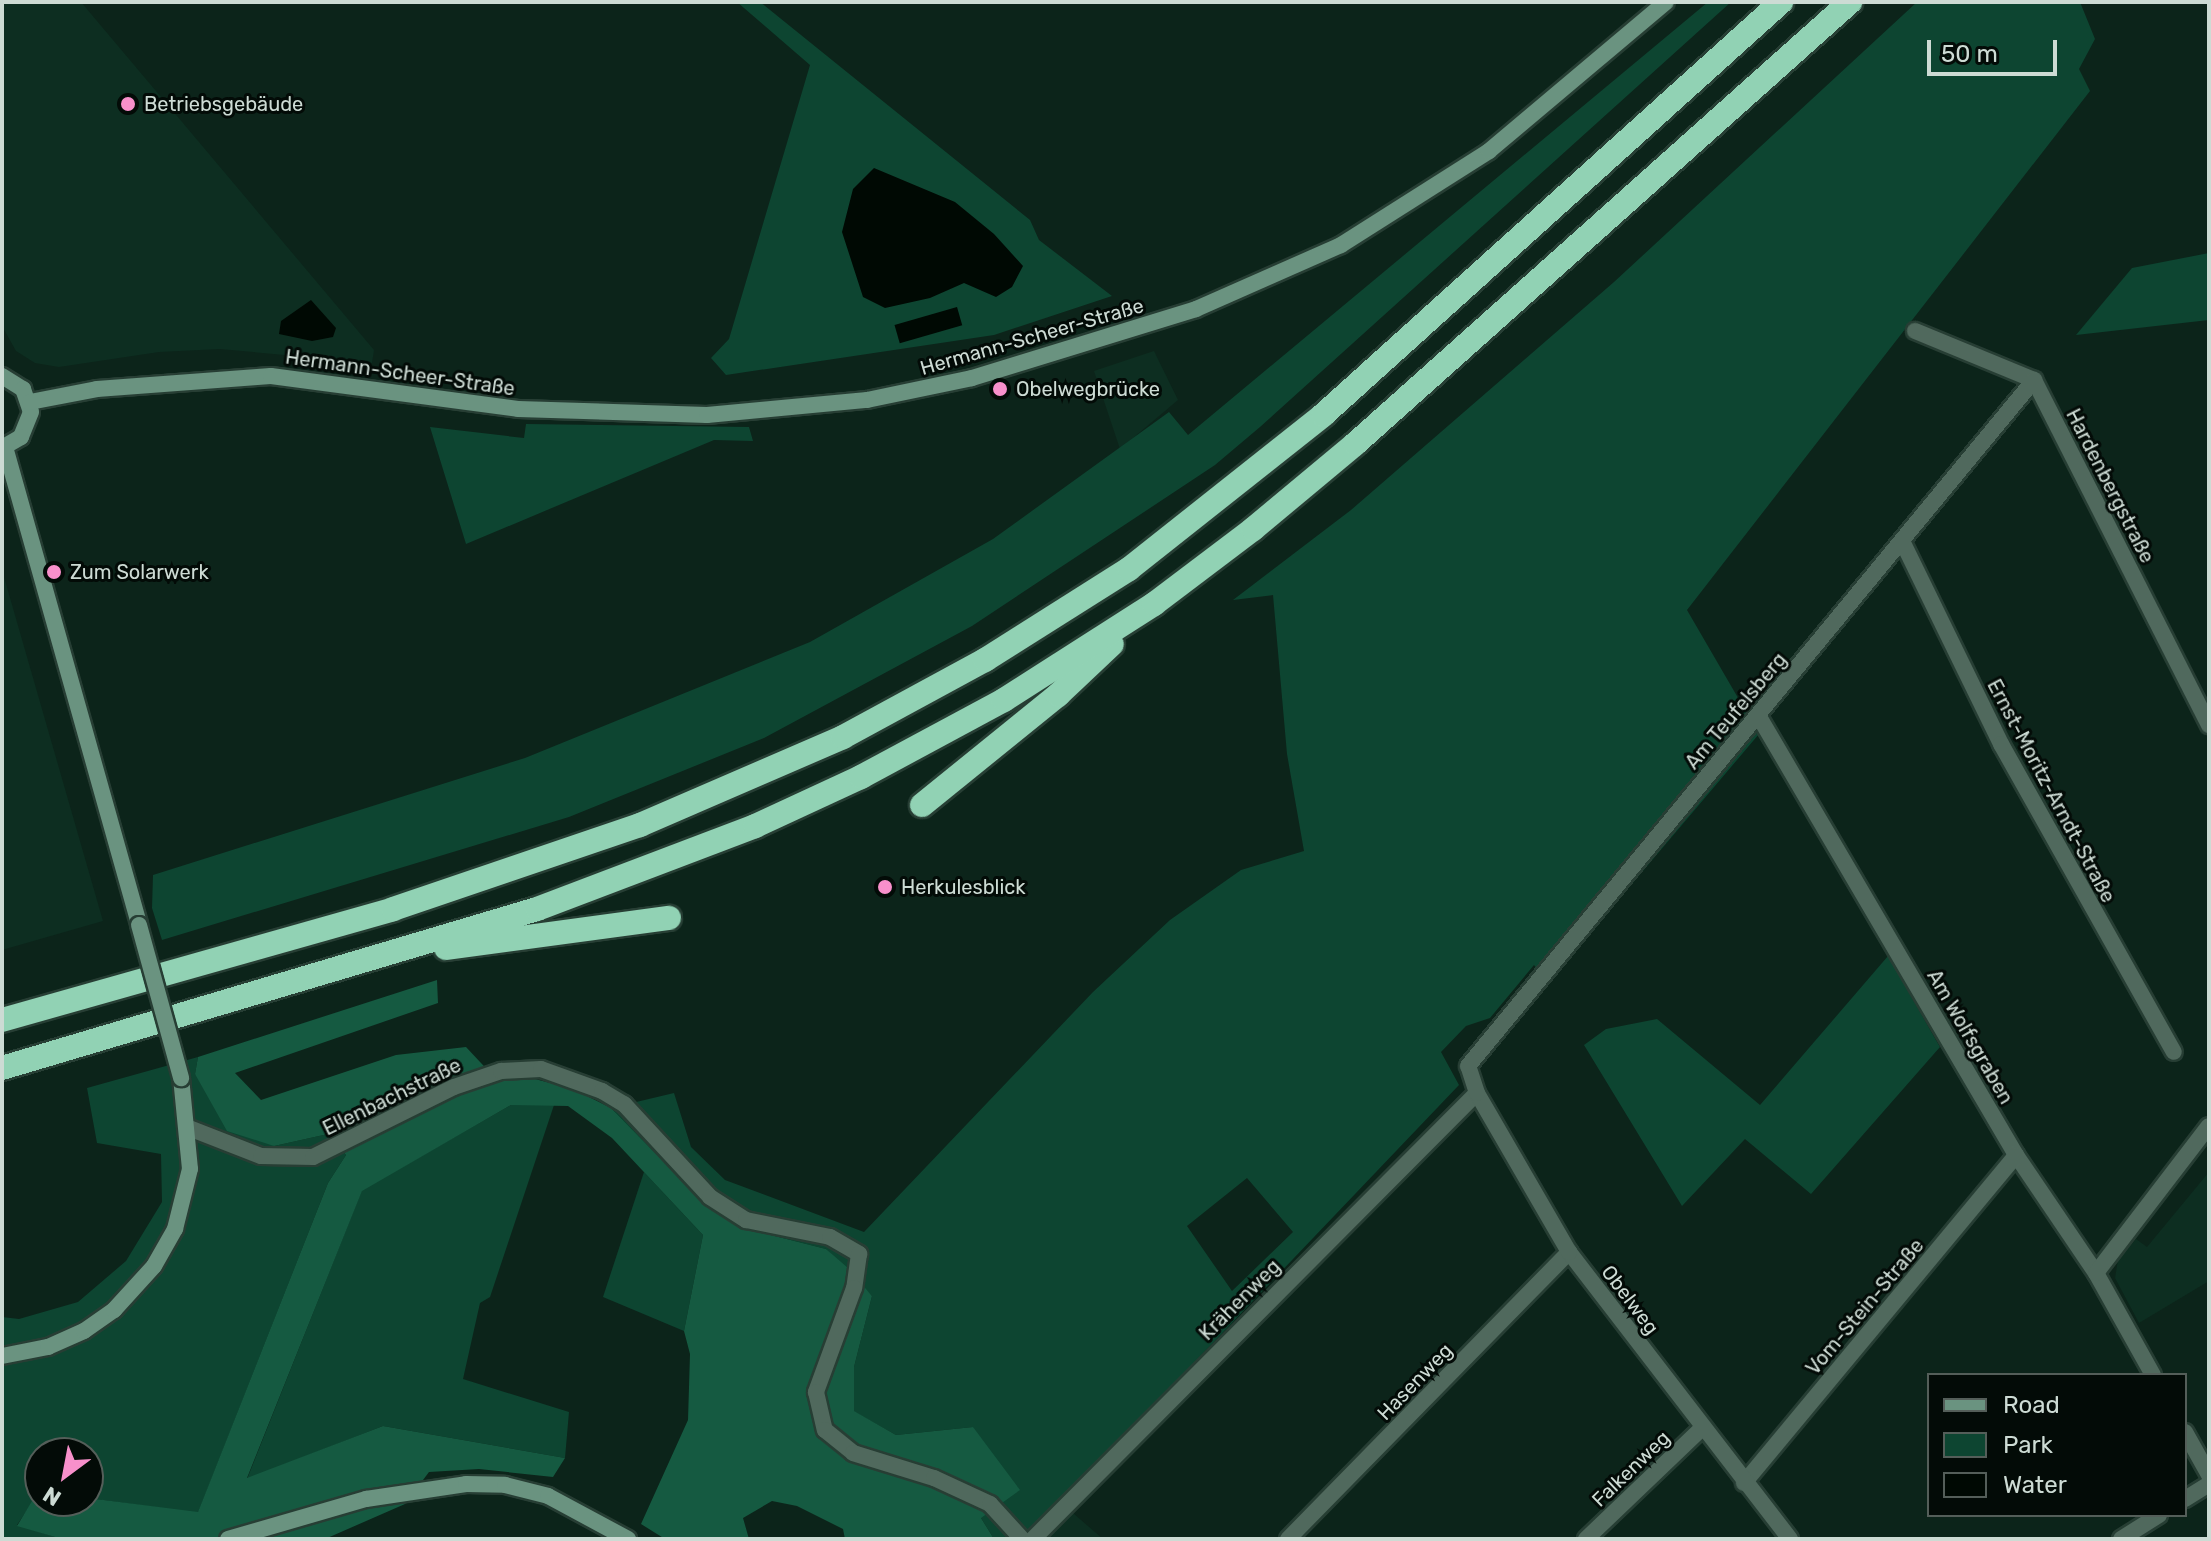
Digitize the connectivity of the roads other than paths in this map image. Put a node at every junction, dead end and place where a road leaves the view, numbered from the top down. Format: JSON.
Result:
{"nodes":[{"id":1,"x":1666,"y":2,"type":"edge"},
{"id":2,"x":1781,"y":2,"type":"edge"},
{"id":3,"x":1850,"y":2,"type":"edge"},
{"id":4,"x":1915,"y":331,"type":"dead end"},
{"id":5,"x":2,"y":376,"type":"edge"},
{"id":6,"x":2034,"y":380,"type":"junction"},
{"id":7,"x":30,"y":402,"type":"junction"},
{"id":8,"x":3,"y":447,"type":"edge"},
{"id":9,"x":1903,"y":543,"type":"junction"},
{"id":10,"x":1154,"y":604,"type":"junction"},
{"id":11,"x":1758,"y":715,"type":"junction"},
{"id":12,"x":2209,"y":725,"type":"edge"},
{"id":13,"x":922,"y":805,"type":"dead end"},
{"id":14,"x":669,"y":918,"type":"dead end"},
{"id":15,"x":408,"y":950,"type":"junction"},
{"id":16,"x":2,"y":1020,"type":"edge"},
{"id":17,"x":2174,"y":1052,"type":"dead end"},
{"id":18,"x":1468,"y":1066,"type":"joint"},
{"id":19,"x":2,"y":1068,"type":"edge"},
{"id":20,"x":1477,"y":1093,"type":"junction"},
{"id":21,"x":2209,"y":1126,"type":"edge"},
{"id":22,"x":189,"y":1128,"type":"junction"},
{"id":23,"x":2016,"y":1155,"type":"junction"},
{"id":24,"x":1569,"y":1252,"type":"junction"},
{"id":25,"x":2096,"y":1273,"type":"junction"},
{"id":26,"x":2,"y":1356,"type":"edge"},
{"id":27,"x":2152,"y":1373,"type":"edge"},
{"id":28,"x":1702,"y":1428,"type":"junction"},
{"id":29,"x":2187,"y":1436,"type":"edge"},
{"id":30,"x":2209,"y":1475,"type":"edge"},
{"id":31,"x":1744,"y":1483,"type":"junction"},
{"id":32,"x":2209,"y":1484,"type":"edge"},
{"id":33,"x":2187,"y":1498,"type":"edge"},
{"id":34,"x":2156,"y":1517,"type":"edge"},
{"id":35,"x":228,"y":1539,"type":"edge"},
{"id":36,"x":628,"y":1539,"type":"edge"},
{"id":37,"x":1022,"y":1539,"type":"edge"},
{"id":38,"x":1033,"y":1539,"type":"edge"},
{"id":39,"x":1288,"y":1539,"type":"edge"},
{"id":40,"x":1586,"y":1539,"type":"edge"},
{"id":41,"x":1790,"y":1539,"type":"edge"},
{"id":42,"x":2121,"y":1539,"type":"edge"}],
"edges":[{"from":1,"to":7,"type":"main road","name":"Hermann-Scheer-Straße"},
{"from":2,"to":16,"type":"highway"},
{"from":3,"to":10,"type":"highway"},
{"from":4,"to":6,"type":"street"},
{"from":5,"to":7,"type":"main road"},
{"from":6,"to":9,"type":"street","name":"Am Teufelsberg"},
{"from":6,"to":12,"type":"street","name":"Hardenbergstraße"},
{"from":7,"to":8,"type":"main road"},
{"from":8,"to":22,"type":"main road","bridge":true},
{"from":9,"to":11,"type":"street","name":"Am Teufelsberg"},
{"from":9,"to":17,"type":"street","name":"Ernst-Moritz-Arndt-Straße"},
{"from":10,"to":13,"type":"highway"},
{"from":10,"to":15,"type":"highway"},
{"from":11,"to":18,"type":"street","name":"Am Teufelsberg"},
{"from":11,"to":23,"type":"street","name":"Am Wolfsgraben"},
{"from":14,"to":15,"type":"highway"},
{"from":15,"to":19,"type":"highway"},
{"from":18,"to":20,"type":"street","name":"Obelweg"},
{"from":20,"to":24,"type":"street","name":"Obelweg"},
{"from":20,"to":38,"type":"street","name":"Krähenweg"},
{"from":21,"to":25,"type":"street"},
{"from":22,"to":26,"type":"main road"},
{"from":22,"to":37,"type":"street","name":"Ellenbachstraße"},
{"from":23,"to":25,"type":"street","name":"Am Wolfsgraben"},
{"from":23,"to":31,"type":"street","name":"Vom-Stein-Straße"},
{"from":24,"to":28,"type":"street","name":"Obelweg"},
{"from":24,"to":39,"type":"street","name":"Hasenweg"},
{"from":25,"to":27,"type":"street","name":"Am Wolfsgraben"},
{"from":28,"to":31,"type":"street","name":"Obelweg"},
{"from":28,"to":40,"type":"street","name":"Falkenweg"},
{"from":29,"to":30,"type":"street"},
{"from":31,"to":41,"type":"street","name":"Obelweg"},
{"from":32,"to":33,"type":"street"},
{"from":34,"to":42,"type":"street"},
{"from":35,"to":36,"type":"main road"}]}
